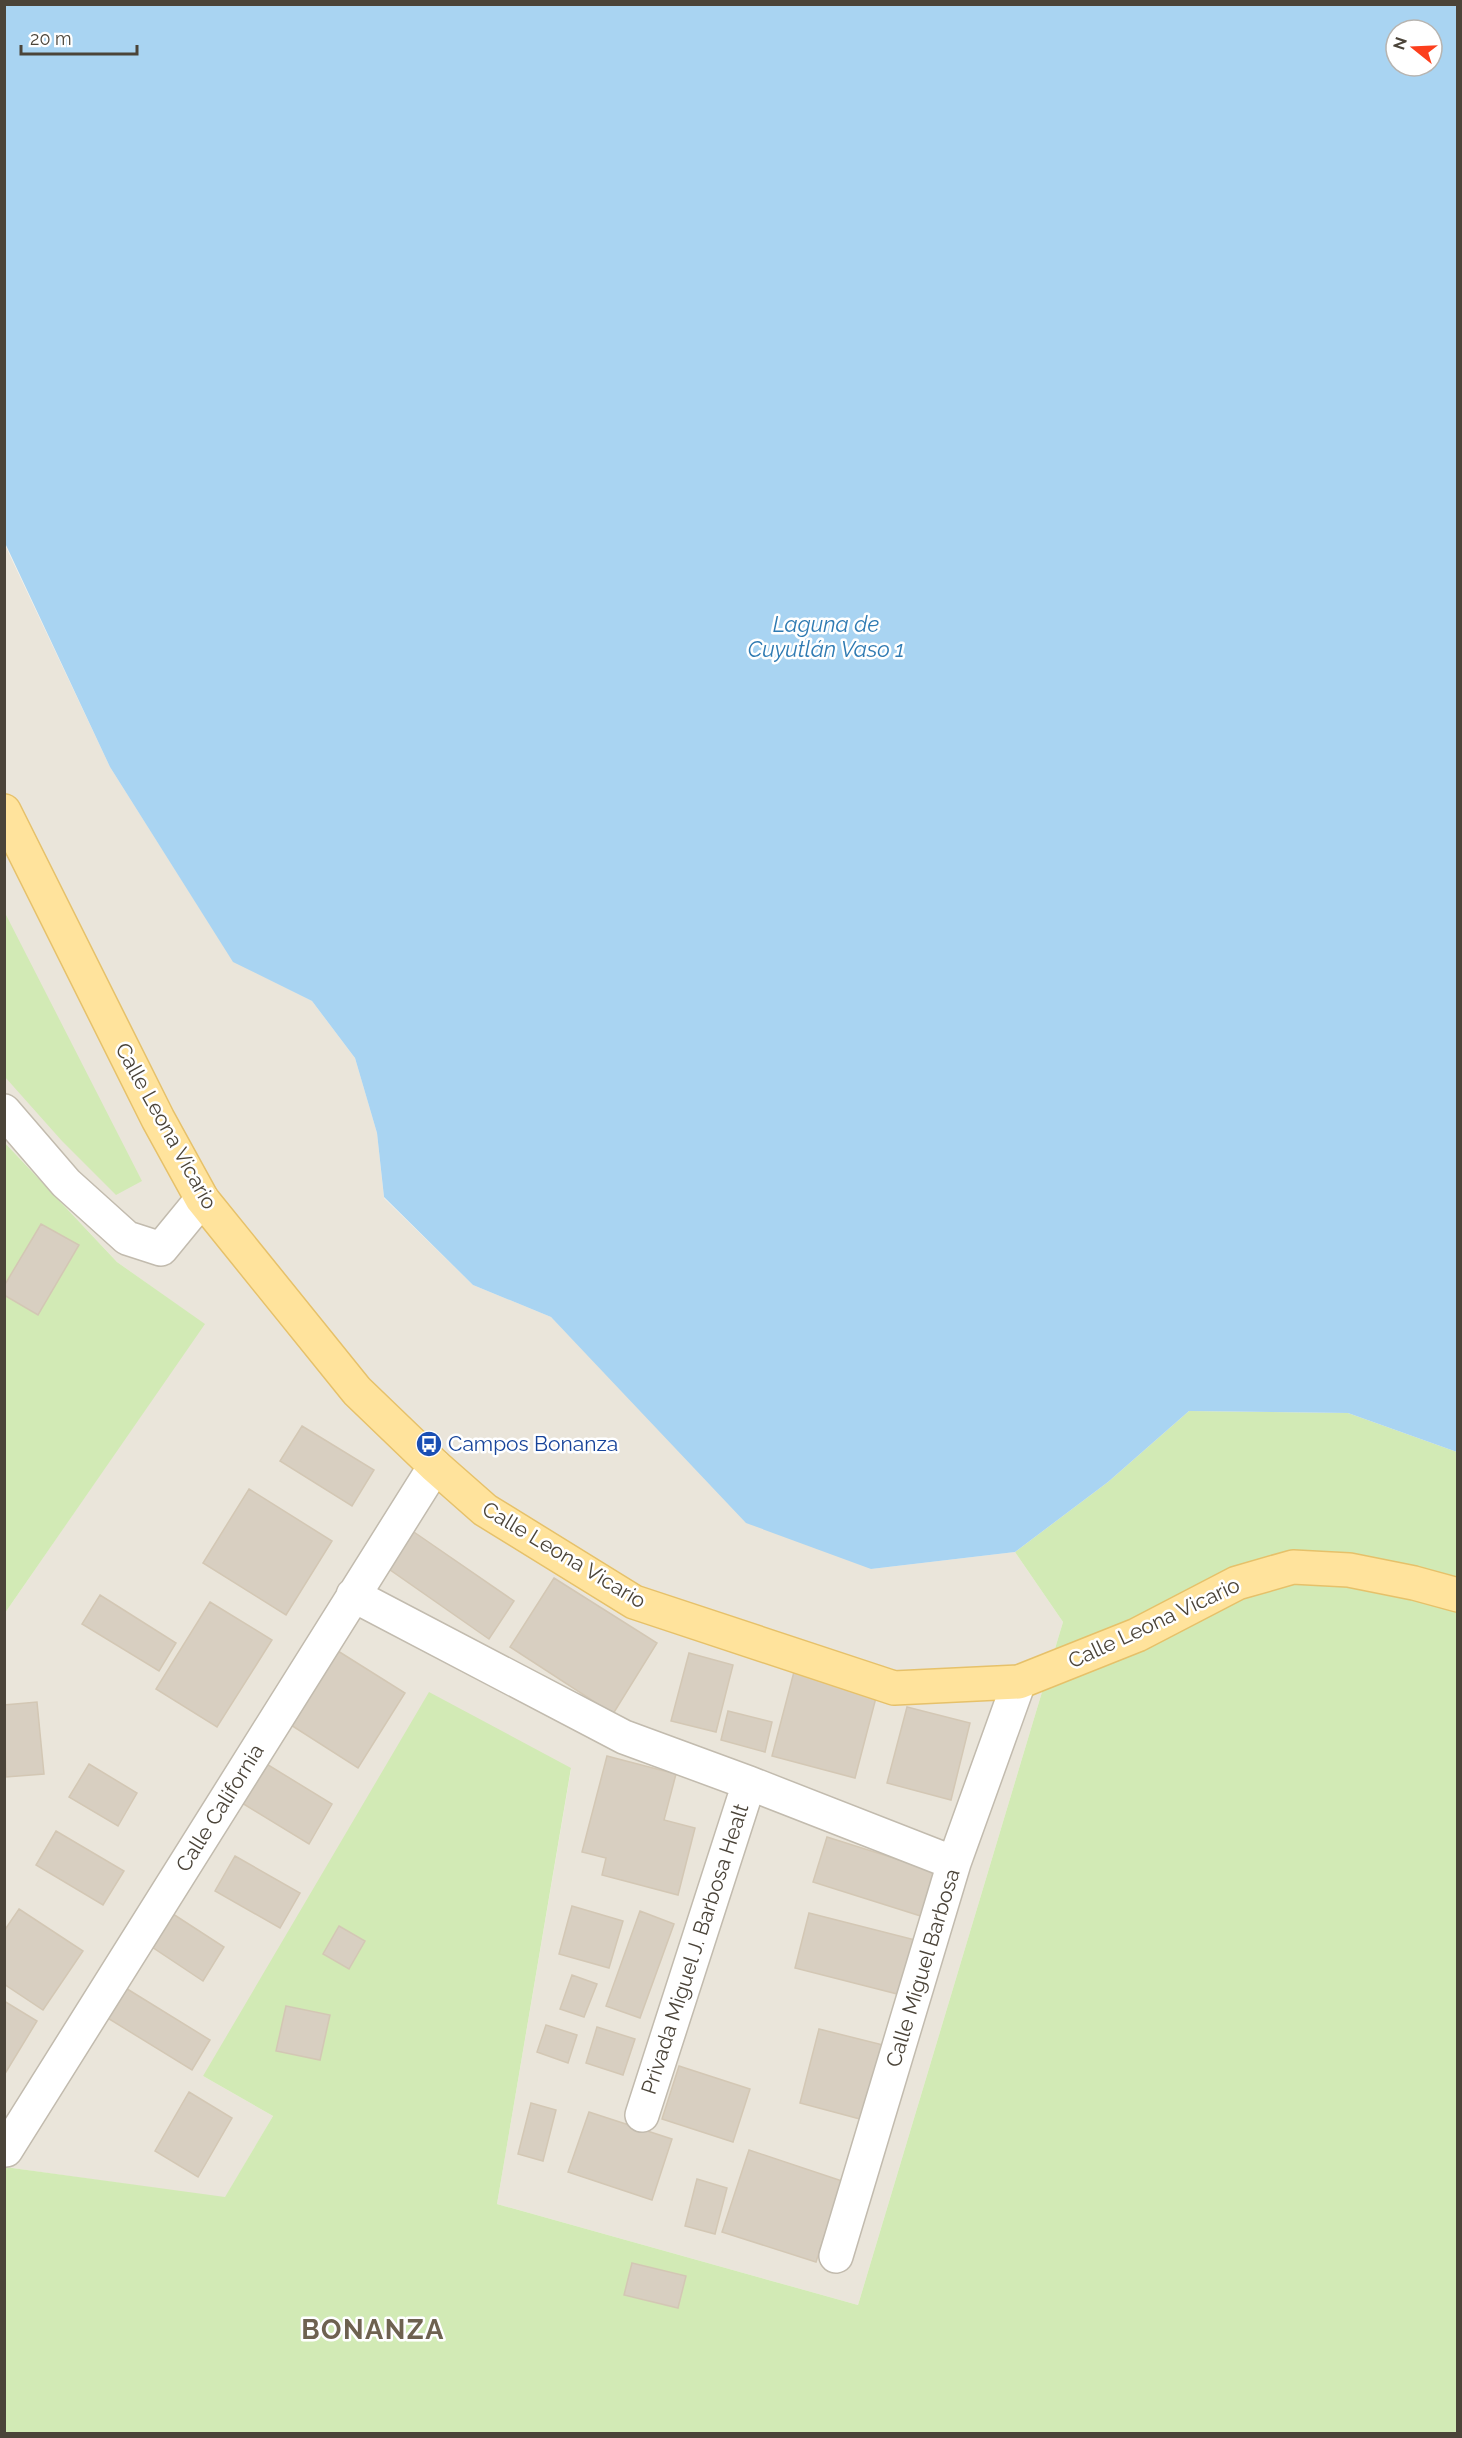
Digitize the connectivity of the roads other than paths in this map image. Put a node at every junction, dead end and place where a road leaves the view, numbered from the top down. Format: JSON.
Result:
{"nodes":[{"id":1,"x":4,"y":811,"type":"edge"},
{"id":2,"x":4,"y":1112,"type":"edge"},
{"id":3,"x":202,"y":1200,"type":"junction"},
{"id":4,"x":435,"y":1466,"type":"junction"},
{"id":5,"x":353,"y":1595,"type":"junction"},
{"id":6,"x":1458,"y":1595,"type":"edge"},
{"id":7,"x":1019,"y":1682,"type":"junction"},
{"id":8,"x":749,"y":1783,"type":"junction"},
{"id":9,"x":954,"y":1863,"type":"junction"},
{"id":10,"x":642,"y":2115,"type":"dead end"},
{"id":11,"x":6,"y":2150,"type":"edge"},
{"id":12,"x":836,"y":2256,"type":"dead end"}],
"edges":[{"from":1,"to":3,"type":"main road","name":"Calle Leona Vicario"},
{"from":2,"to":3,"type":"street"},
{"from":3,"to":4,"type":"main road","name":"Calle Leona Vicario"},
{"from":4,"to":5,"type":"street","name":"Calle California"},
{"from":4,"to":7,"type":"main road","name":"Calle Leona Vicario"},
{"from":5,"to":8,"type":"street"},
{"from":5,"to":11,"type":"street","name":"Calle California"},
{"from":6,"to":7,"type":"main road","name":"Calle Leona Vicario"},
{"from":7,"to":9,"type":"street","name":"Calle Miguel Barbosa"},
{"from":8,"to":9,"type":"street"},
{"from":8,"to":10,"type":"street","name":"Privada Miguel J. Barbosa Healt"},
{"from":9,"to":12,"type":"street","name":"Calle Miguel Barbosa"}]}
